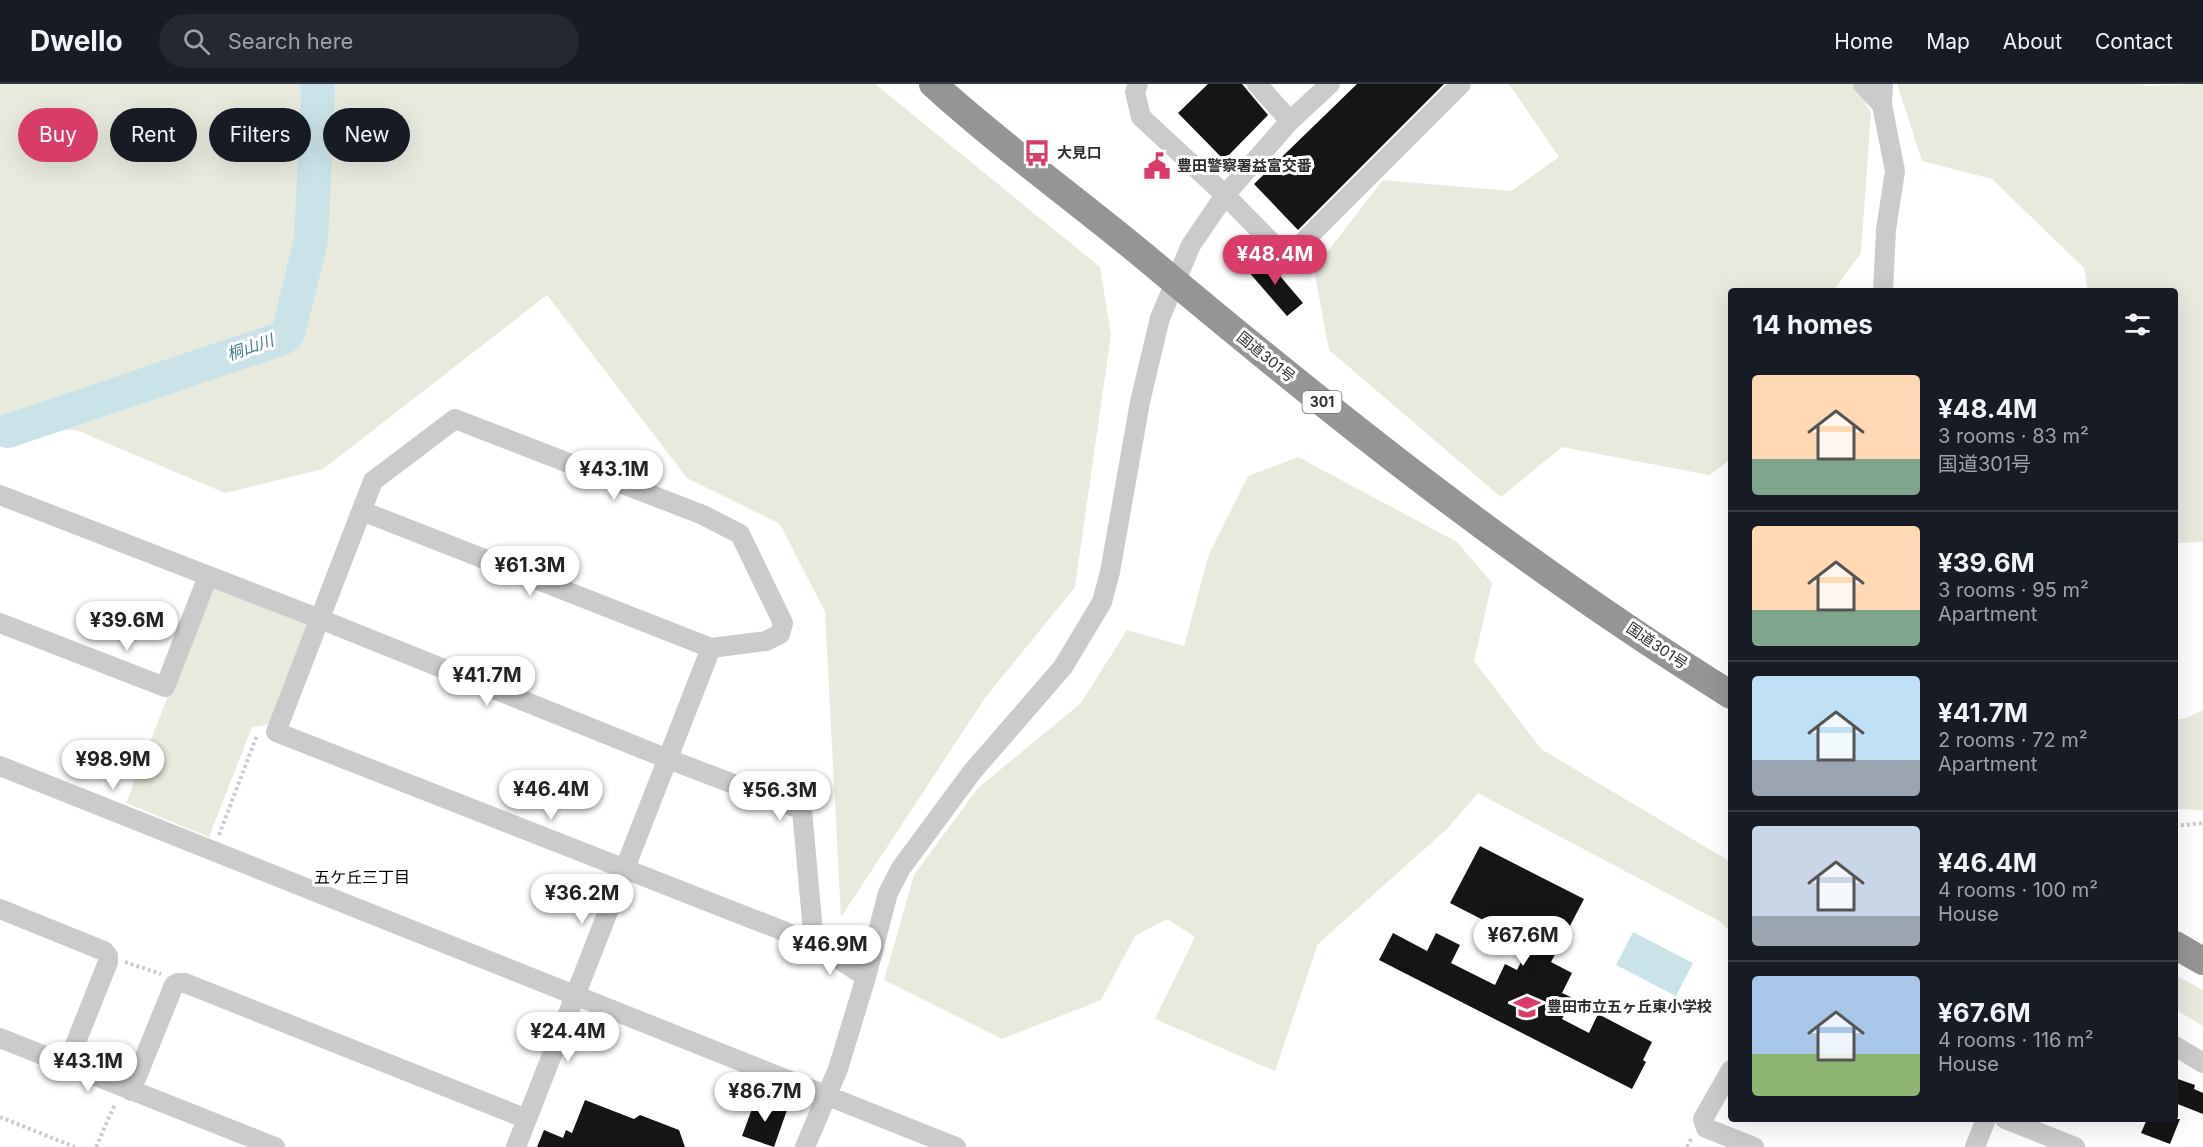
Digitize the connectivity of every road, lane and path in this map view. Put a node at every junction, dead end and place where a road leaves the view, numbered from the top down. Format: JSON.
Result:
{"nodes":[{"id":1,"x":933,"y":84,"type":"edge"},
{"id":2,"x":1138,"y":84,"type":"edge"},
{"id":3,"x":1257,"y":84,"type":"edge"},
{"id":4,"x":1330,"y":84,"type":"edge"},
{"id":5,"x":1461,"y":84,"type":"edge"},
{"id":6,"x":1863,"y":84,"type":"edge"},
{"id":7,"x":1883,"y":84,"type":"edge"},
{"id":8,"x":1882,"y":105,"type":"junction"},
{"id":9,"x":1290,"y":121,"type":"junction"},
{"id":10,"x":1225,"y":195,"type":"junction"},
{"id":11,"x":1174,"y":283,"type":"junction"},
{"id":12,"x":1882,"y":288,"type":"edge"},
{"id":13,"x":0,"y":495,"type":"edge"},
{"id":14,"x":362,"y":511,"type":"junction"},
{"id":15,"x":208,"y":576,"type":"junction"},
{"id":16,"x":320,"y":619,"type":"junction"},
{"id":17,"x":0,"y":623,"type":"edge"},
{"id":18,"x":711,"y":648,"type":"junction"},
{"id":19,"x":1728,"y":693,"type":"edge"},
{"id":20,"x":276,"y":732,"type":"junction"},
{"id":21,"x":668,"y":759,"type":"junction"},
{"id":22,"x":0,"y":766,"type":"edge"},
{"id":23,"x":2203,"y":823,"type":"edge"},
{"id":24,"x":2178,"y":826,"type":"edge"},
{"id":25,"x":218,"y":838,"type":"dead end"},
{"id":26,"x":625,"y":870,"type":"junction"},
{"id":27,"x":0,"y":909,"type":"edge"},
{"id":28,"x":814,"y":943,"type":"junction"},
{"id":29,"x":2178,"y":947,"type":"edge"},
{"id":30,"x":108,"y":956,"type":"junction"},
{"id":31,"x":2203,"y":961,"type":"edge"},
{"id":32,"x":164,"y":975,"type":"dead end"},
{"id":33,"x":866,"y":977,"type":"junction"},
{"id":34,"x":575,"y":993,"type":"junction"},
{"id":35,"x":0,"y":1038,"type":"edge"},
{"id":36,"x":2178,"y":1048,"type":"edge"},
{"id":37,"x":2203,"y":1063,"type":"edge"},
{"id":38,"x":67,"y":1065,"type":"junction"},
{"id":39,"x":1728,"y":1075,"type":"edge"},
{"id":40,"x":127,"y":1089,"type":"junction"},
{"id":41,"x":826,"y":1094,"type":"junction"},
{"id":42,"x":0,"y":1117,"type":"edge"},
{"id":43,"x":526,"y":1119,"type":"junction"},
{"id":44,"x":1985,"y":1122,"type":"edge"},
{"id":45,"x":2012,"y":1122,"type":"edge"},
{"id":46,"x":75,"y":1147,"type":"edge"},
{"id":47,"x":96,"y":1147,"type":"edge"},
{"id":48,"x":275,"y":1147,"type":"edge"},
{"id":49,"x":516,"y":1147,"type":"edge"},
{"id":50,"x":805,"y":1147,"type":"edge"},
{"id":51,"x":956,"y":1147,"type":"edge"},
{"id":52,"x":1754,"y":1147,"type":"edge"},
{"id":53,"x":1975,"y":1147,"type":"edge"},
{"id":54,"x":2075,"y":1147,"type":"edge"}],
"edges":[{"from":1,"to":11,"type":"highway","name":"国道301号","number":"301"},
{"from":2,"to":10,"type":"street"},
{"from":3,"to":9,"type":"street"},
{"from":4,"to":9,"type":"street"},
{"from":5,"to":10,"type":"street"},
{"from":6,"to":8,"type":"street"},
{"from":7,"to":8,"type":"street"},
{"from":8,"to":12,"type":"street"},
{"from":9,"to":10,"type":"street"},
{"from":10,"to":11,"type":"street"},
{"from":11,"to":19,"type":"highway","name":"国道301号","number":"301"},
{"from":11,"to":33,"type":"street"},
{"from":13,"to":15,"type":"street"},
{"from":14,"to":16,"type":"street"},
{"from":14,"to":18,"type":"street"},
{"from":14,"to":18,"type":"street"},
{"from":15,"to":16,"type":"street"},
{"from":15,"to":17,"type":"street"},
{"from":16,"to":20,"type":"street"},
{"from":16,"to":21,"type":"street"},
{"from":18,"to":21,"type":"street"},
{"from":20,"to":25,"type":"path"},
{"from":20,"to":26,"type":"street"},
{"from":21,"to":26,"type":"street"},
{"from":21,"to":28,"type":"street"},
{"from":22,"to":34,"type":"street"},
{"from":23,"to":24,"type":"path"},
{"from":26,"to":28,"type":"street"},
{"from":26,"to":34,"type":"street"},
{"from":27,"to":30,"type":"street"},
{"from":28,"to":33,"type":"street"},
{"from":29,"to":31,"type":"highway"},
{"from":30,"to":32,"type":"path"},
{"from":30,"to":38,"type":"street"},
{"from":33,"to":41,"type":"street"},
{"from":34,"to":41,"type":"street"},
{"from":34,"to":43,"type":"street"},
{"from":35,"to":38,"type":"street"},
{"from":36,"to":37,"type":"street"},
{"from":38,"to":40,"type":"street"},
{"from":39,"to":52,"type":"street"},
{"from":40,"to":43,"type":"street"},
{"from":40,"to":47,"type":"path"},
{"from":40,"to":48,"type":"street"},
{"from":41,"to":50,"type":"street"},
{"from":41,"to":51,"type":"street"},
{"from":42,"to":46,"type":"path"},
{"from":43,"to":49,"type":"street"},
{"from":44,"to":53,"type":"street"},
{"from":45,"to":54,"type":"street"}]}
